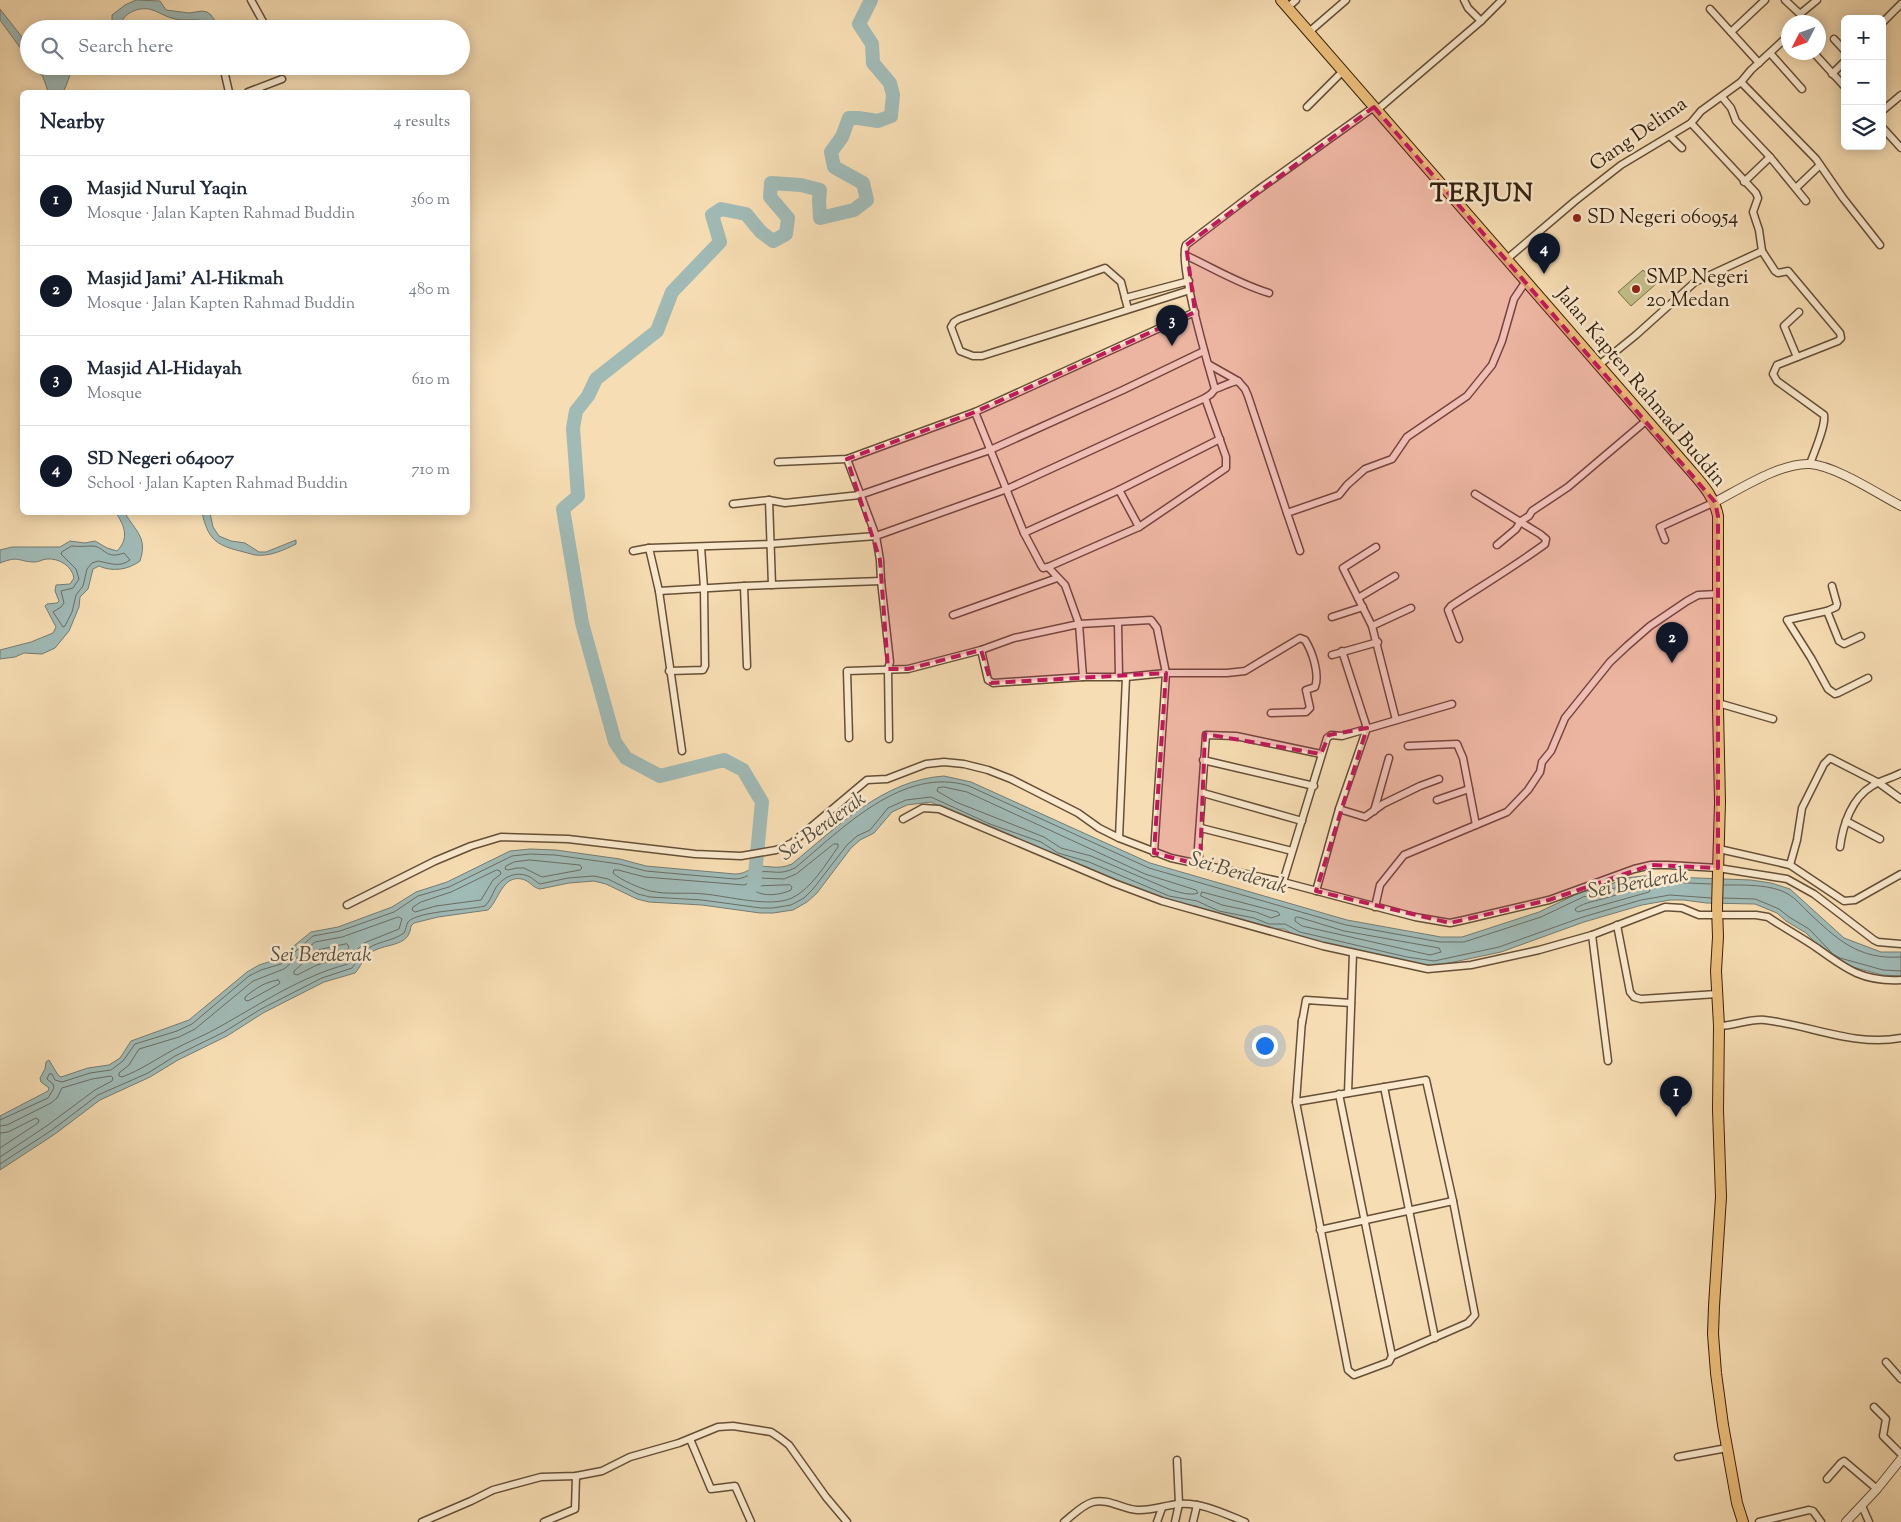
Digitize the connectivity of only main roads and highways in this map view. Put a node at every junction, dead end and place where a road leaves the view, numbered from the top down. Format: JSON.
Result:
{"nodes":[{"id":1,"x":1284,"y":4,"type":"edge"},
{"id":2,"x":1743,"y":1522,"type":"edge"}],
"edges":[{"from":1,"to":2,"type":"main road","name":"Jalan Kapten Rahmad Buddin"}]}
